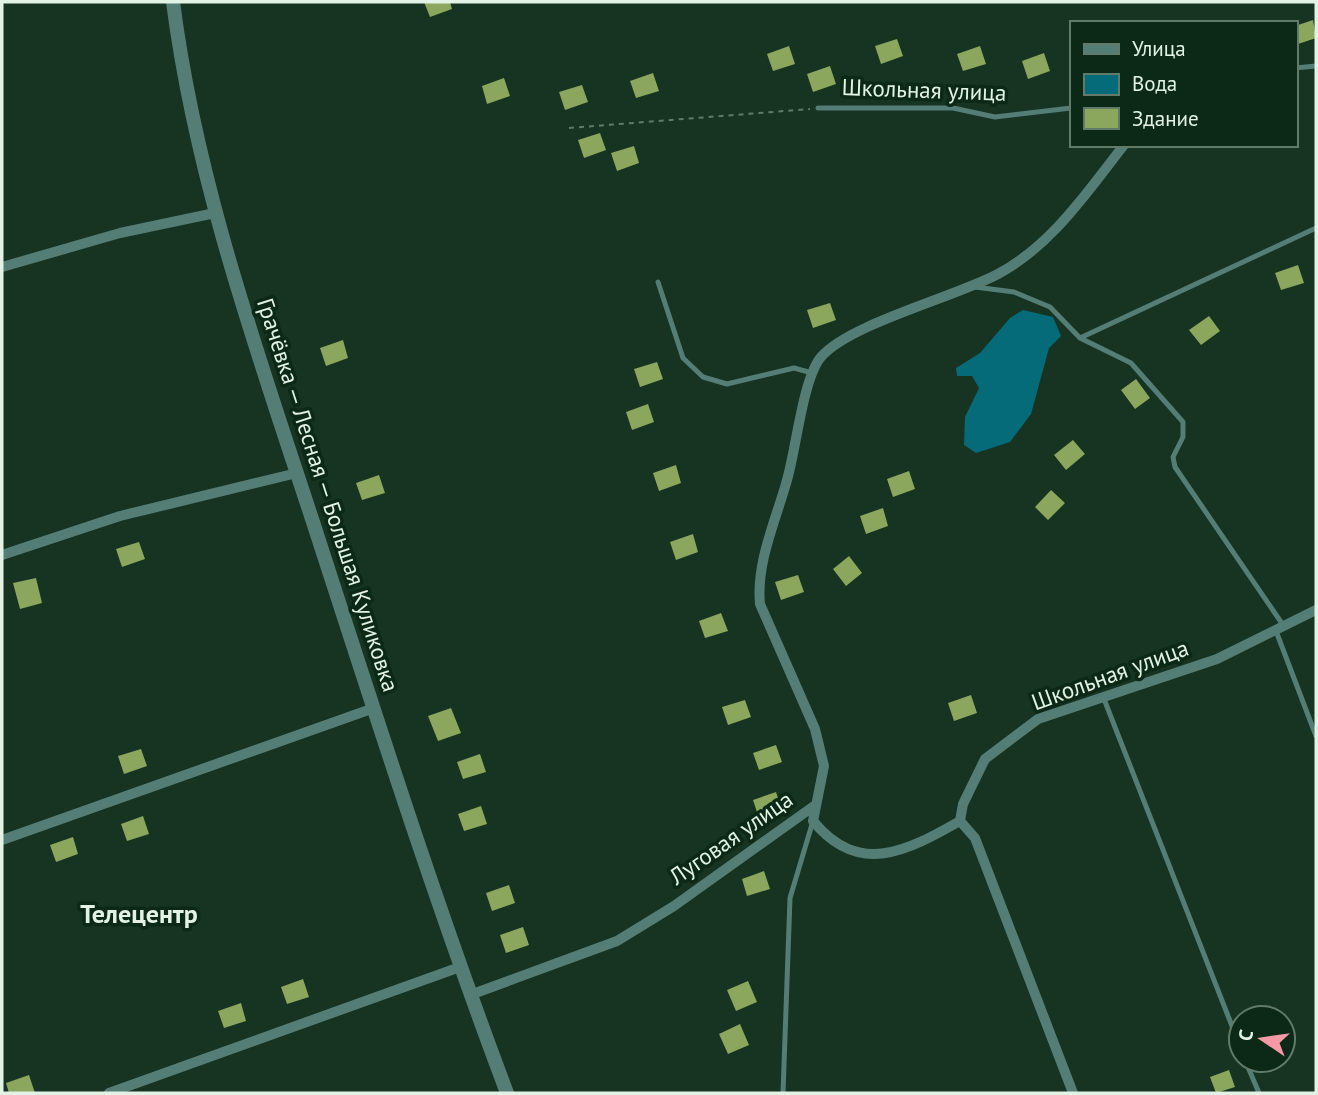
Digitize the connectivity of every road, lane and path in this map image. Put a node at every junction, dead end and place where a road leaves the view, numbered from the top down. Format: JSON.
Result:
{"nodes":[{"id":1,"x":173,"y":2,"type":"edge"},
{"id":2,"x":1316,"y":66,"type":"edge"},
{"id":3,"x":1297,"y":68,"type":"edge"},
{"id":4,"x":818,"y":108,"type":"joint"},
{"id":5,"x":1070,"y":108,"type":"edge"},
{"id":6,"x":569,"y":128,"type":"dead end"},
{"id":7,"x":1122,"y":147,"type":"edge"},
{"id":8,"x":215,"y":213,"type":"junction"},
{"id":9,"x":1316,"y":228,"type":"edge"},
{"id":10,"x":2,"y":267,"type":"edge"},
{"id":11,"x":658,"y":282,"type":"dead end"},
{"id":12,"x":972,"y":286,"type":"junction"},
{"id":13,"x":1080,"y":338,"type":"junction"},
{"id":14,"x":812,"y":373,"type":"junction"},
{"id":15,"x":297,"y":472,"type":"junction"},
{"id":16,"x":2,"y":555,"type":"edge"},
{"id":17,"x":1316,"y":611,"type":"edge"},
{"id":18,"x":1280,"y":628,"type":"junction"},
{"id":19,"x":1104,"y":699,"type":"junction"},
{"id":20,"x":373,"y":708,"type":"junction"},
{"id":21,"x":1316,"y":736,"type":"edge"},
{"id":22,"x":814,"y":806,"type":"junction"},
{"id":23,"x":813,"y":821,"type":"junction"},
{"id":24,"x":960,"y":821,"type":"junction"},
{"id":25,"x":2,"y":840,"type":"edge"},
{"id":26,"x":460,"y":967,"type":"junction"},
{"id":27,"x":470,"y":995,"type":"junction"},
{"id":28,"x":1227,"y":1013,"type":"edge"},
{"id":29,"x":1251,"y":1074,"type":"edge"},
{"id":30,"x":108,"y":1093,"type":"edge"},
{"id":31,"x":507,"y":1093,"type":"edge"},
{"id":32,"x":783,"y":1093,"type":"edge"},
{"id":33,"x":1073,"y":1093,"type":"edge"},
{"id":34,"x":1259,"y":1093,"type":"edge"}],
"edges":[{"from":1,"to":8,"type":"street","name":"Грачёвка — Лесная — Большая Куликовка"},
{"from":2,"to":3,"type":"lane"},
{"from":4,"to":5,"type":"lane","name":"Школьная улица"},
{"from":4,"to":6,"type":"path"},
{"from":7,"to":12,"type":"street"},
{"from":8,"to":10,"type":"street"},
{"from":8,"to":15,"type":"street","name":"Грачёвка — Лесная — Большая Куликовка"},
{"from":9,"to":13,"type":"lane"},
{"from":11,"to":14,"type":"lane"},
{"from":12,"to":13,"type":"lane"},
{"from":12,"to":14,"type":"street"},
{"from":13,"to":18,"type":"lane"},
{"from":14,"to":22,"type":"street","name":"Луговая улица"},
{"from":15,"to":16,"type":"street"},
{"from":15,"to":20,"type":"street","name":"Грачёвка — Лесная — Большая Куликовка"},
{"from":17,"to":18,"type":"street","name":"Школьная улица"},
{"from":18,"to":19,"type":"street","name":"Школьная улица"},
{"from":18,"to":21,"type":"lane"},
{"from":19,"to":24,"type":"street","name":"Школьная улица"},
{"from":19,"to":28,"type":"lane"},
{"from":20,"to":25,"type":"street"},
{"from":20,"to":26,"type":"street","name":"Грачёвка — Лесная — Большая Куликовка"},
{"from":22,"to":23,"type":"street"},
{"from":22,"to":27,"type":"street","name":"Луговая улица"},
{"from":23,"to":24,"type":"street"},
{"from":23,"to":32,"type":"lane"},
{"from":24,"to":33,"type":"street"},
{"from":26,"to":27,"type":"street","name":"Грачёвка — Лесная — Большая Куликовка"},
{"from":26,"to":30,"type":"street"},
{"from":27,"to":31,"type":"street"},
{"from":29,"to":34,"type":"lane"}]}
